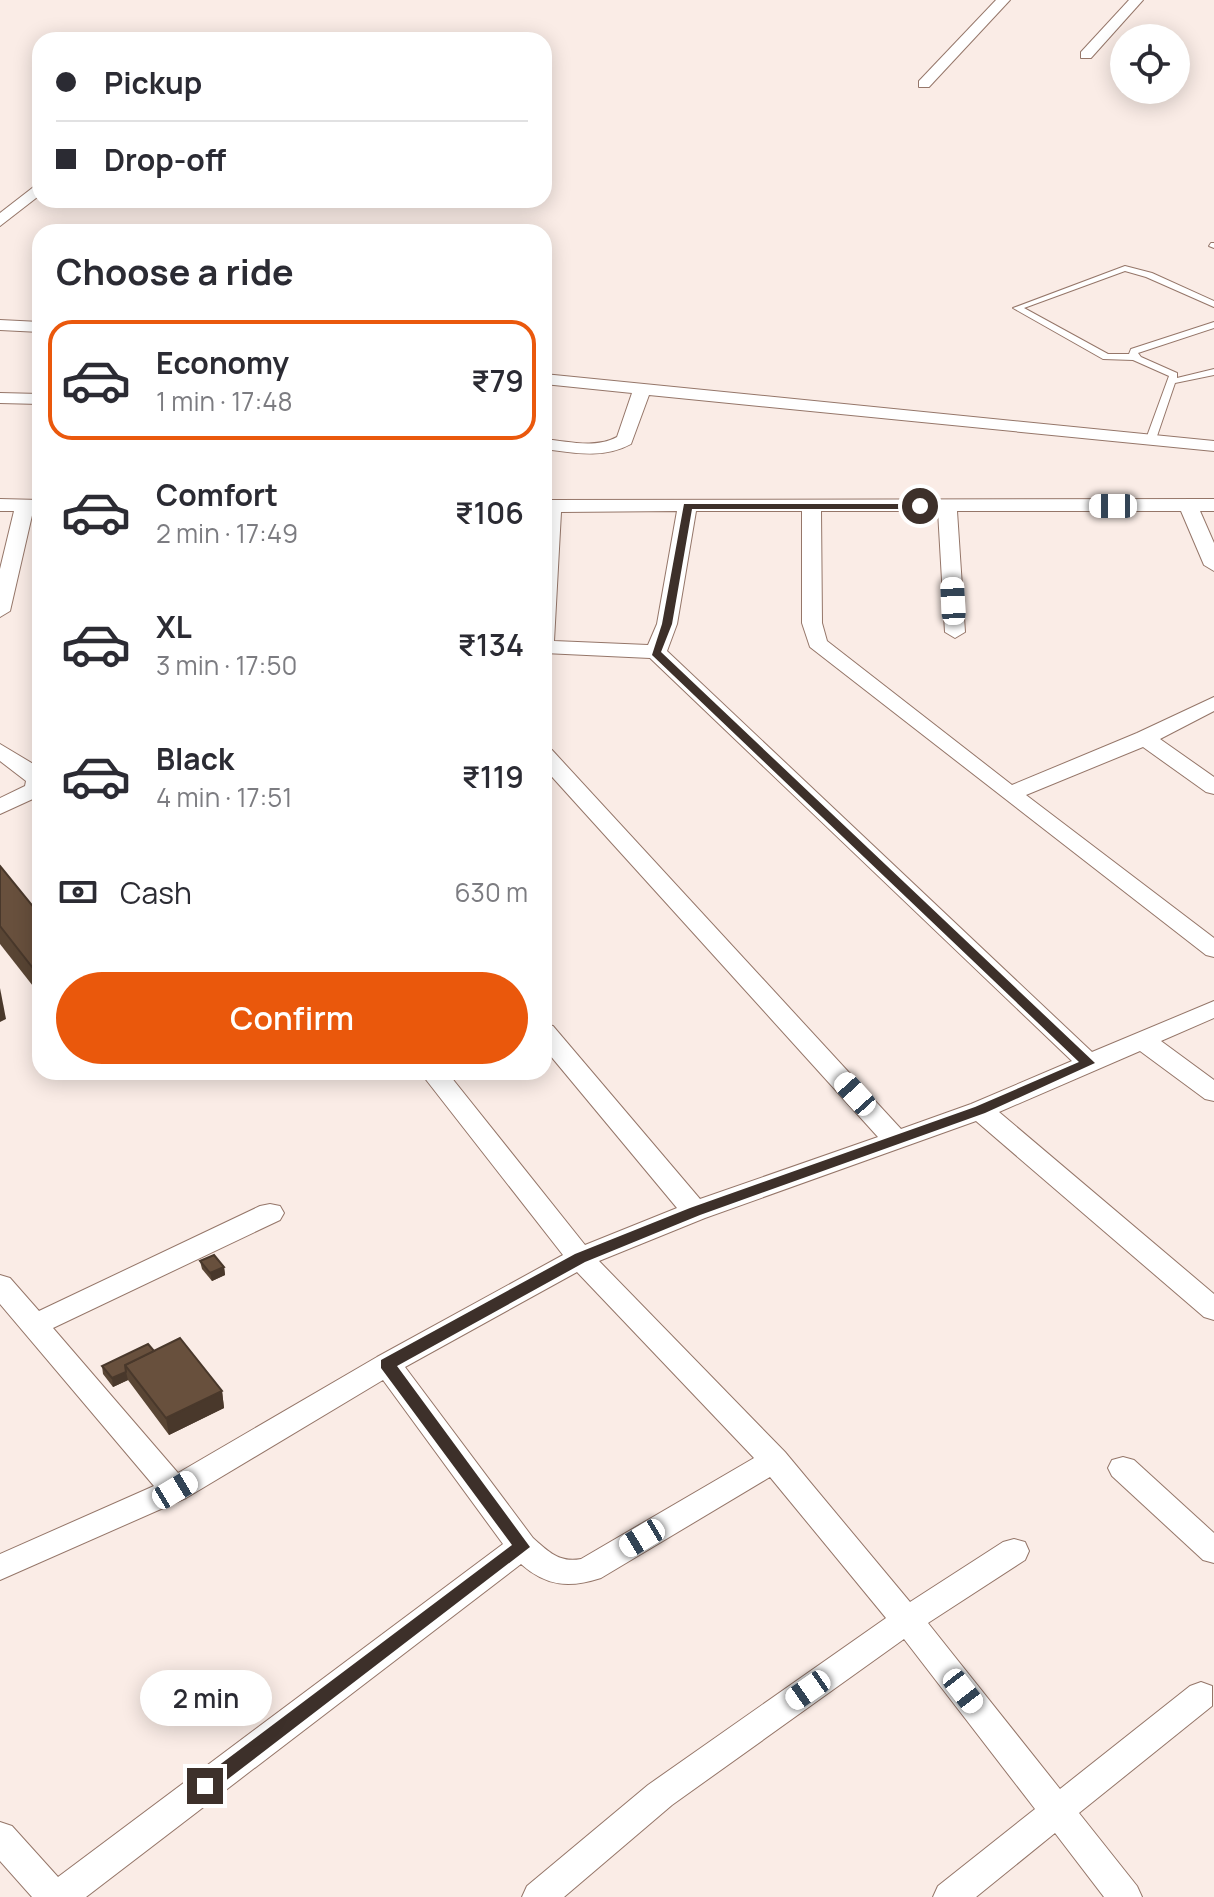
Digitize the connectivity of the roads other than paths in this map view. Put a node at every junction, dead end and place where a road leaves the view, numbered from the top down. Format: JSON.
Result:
{"nodes":[{"id":1,"x":1003,"y":0,"type":"edge"},
{"id":2,"x":1136,"y":0,"type":"edge"},
{"id":3,"x":1086,"y":55,"type":"dead end"},
{"id":4,"x":924,"y":84,"type":"dead end"},
{"id":5,"x":32,"y":194,"type":"edge"},
{"id":6,"x":0,"y":221,"type":"edge"},
{"id":7,"x":1214,"y":304,"type":"edge"},
{"id":8,"x":0,"y":325,"type":"edge"},
{"id":9,"x":1214,"y":325,"type":"edge"},
{"id":10,"x":32,"y":327,"type":"edge"},
{"id":11,"x":1136,"y":357,"type":"junction"},
{"id":12,"x":1214,"y":372,"type":"edge"},
{"id":13,"x":552,"y":380,"type":"edge"},
{"id":14,"x":1174,"y":381,"type":"junction"},
{"id":15,"x":642,"y":389,"type":"junction"},
{"id":16,"x":0,"y":398,"type":"edge"},
{"id":17,"x":32,"y":399,"type":"edge"},
{"id":18,"x":1151,"y":439,"type":"junction"},
{"id":19,"x":552,"y":445,"type":"edge"},
{"id":20,"x":1214,"y":446,"type":"edge"},
{"id":21,"x":0,"y":505,"type":"edge"},
{"id":22,"x":32,"y":505,"type":"edge"},
{"id":23,"x":1214,"y":505,"type":"edge"},
{"id":24,"x":552,"y":506,"type":"edge"},
{"id":25,"x":687,"y":506,"type":"junction"},
{"id":26,"x":811,"y":506,"type":"junction"},
{"id":27,"x":947,"y":506,"type":"junction"},
{"id":28,"x":1189,"y":507,"type":"junction"},
{"id":29,"x":32,"y":508,"type":"edge"},
{"id":30,"x":1214,"y":565,"type":"edge"},
{"id":31,"x":0,"y":611,"type":"edge"},
{"id":32,"x":955,"y":632,"type":"dead end"},
{"id":33,"x":552,"y":647,"type":"edge"},
{"id":34,"x":656,"y":652,"type":"junction"},
{"id":35,"x":1214,"y":703,"type":"edge"},
{"id":36,"x":1145,"y":738,"type":"junction"},
{"id":37,"x":0,"y":751,"type":"edge"},
{"id":38,"x":552,"y":764,"type":"edge"},
{"id":39,"x":32,"y":772,"type":"edge"},
{"id":40,"x":1214,"y":787,"type":"edge"},
{"id":41,"x":32,"y":793,"type":"edge"},
{"id":42,"x":1009,"y":794,"type":"junction"},
{"id":43,"x":0,"y":807,"type":"edge"},
{"id":44,"x":1214,"y":950,"type":"edge"},
{"id":45,"x":1214,"y":1009,"type":"edge"},
{"id":46,"x":1142,"y":1040,"type":"junction"},
{"id":47,"x":552,"y":1041,"type":"edge"},
{"id":48,"x":1089,"y":1063,"type":"junction"},
{"id":49,"x":439,"y":1080,"type":"edge"},
{"id":50,"x":1214,"y":1093,"type":"edge"},
{"id":51,"x":980,"y":1110,"type":"junction"},
{"id":52,"x":896,"y":1140,"type":"junction"},
{"id":53,"x":695,"y":1211,"type":"junction"},
{"id":54,"x":270,"y":1213,"type":"dead end"},
{"id":55,"x":580,"y":1258,"type":"junction"},
{"id":56,"x":0,"y":1285,"type":"edge"},
{"id":57,"x":1214,"y":1310,"type":"edge"},
{"id":58,"x":35,"y":1325,"type":"junction"},
{"id":59,"x":387,"y":1364,"type":"junction"},
{"id":60,"x":774,"y":1460,"type":"junction"},
{"id":61,"x":1123,"y":1468,"type":"dead end"},
{"id":62,"x":175,"y":1490,"type":"junction"},
{"id":63,"x":522,"y":1547,"type":"junction"},
{"id":64,"x":1014,"y":1551,"type":"dead end"},
{"id":65,"x":1214,"y":1551,"type":"edge"},
{"id":66,"x":0,"y":1568,"type":"edge"},
{"id":67,"x":907,"y":1620,"type":"junction"},
{"id":68,"x":1201,"y":1696,"type":"dead end"},
{"id":69,"x":1056,"y":1809,"type":"junction"},
{"id":70,"x":0,"y":1837,"type":"edge"},
{"id":71,"x":56,"y":1897,"type":"edge"},
{"id":72,"x":539,"y":1897,"type":"edge"},
{"id":73,"x":950,"y":1897,"type":"edge"},
{"id":74,"x":1125,"y":1897,"type":"edge"}],
"edges":[{"from":1,"to":4,"type":"street"},
{"from":2,"to":3,"type":"street"},
{"from":5,"to":6,"type":"street"},
{"from":7,"to":11,"type":"lane"},
{"from":8,"to":10,"type":"street"},
{"from":9,"to":11,"type":"lane"},
{"from":11,"to":14,"type":"lane"},
{"from":12,"to":14,"type":"lane"},
{"from":13,"to":15,"type":"street"},
{"from":14,"to":18,"type":"lane"},
{"from":15,"to":18,"type":"street"},
{"from":15,"to":19,"type":"street"},
{"from":16,"to":17,"type":"street"},
{"from":18,"to":20,"type":"street"},
{"from":21,"to":22,"type":"street"},
{"from":23,"to":28,"type":"street"},
{"from":24,"to":25,"type":"street"},
{"from":25,"to":26,"type":"street"},
{"from":25,"to":34,"type":"street"},
{"from":26,"to":27,"type":"street"},
{"from":26,"to":42,"type":"street"},
{"from":27,"to":28,"type":"street"},
{"from":27,"to":32,"type":"street"},
{"from":28,"to":30,"type":"street"},
{"from":29,"to":31,"type":"street"},
{"from":33,"to":34,"type":"street"},
{"from":34,"to":48,"type":"street"},
{"from":35,"to":36,"type":"street"},
{"from":36,"to":40,"type":"street"},
{"from":36,"to":42,"type":"street"},
{"from":37,"to":39,"type":"street"},
{"from":38,"to":52,"type":"street"},
{"from":41,"to":43,"type":"street"},
{"from":42,"to":44,"type":"street"},
{"from":45,"to":46,"type":"street"},
{"from":46,"to":48,"type":"street"},
{"from":46,"to":50,"type":"street"},
{"from":47,"to":53,"type":"street"},
{"from":48,"to":51,"type":"street"},
{"from":49,"to":55,"type":"street"},
{"from":51,"to":52,"type":"street"},
{"from":51,"to":57,"type":"street"},
{"from":52,"to":53,"type":"street"},
{"from":53,"to":55,"type":"street"},
{"from":54,"to":58,"type":"street"},
{"from":55,"to":59,"type":"street"},
{"from":55,"to":60,"type":"street"},
{"from":56,"to":58,"type":"street"},
{"from":58,"to":62,"type":"street"},
{"from":59,"to":62,"type":"street"},
{"from":59,"to":63,"type":"street"},
{"from":60,"to":63,"type":"street"},
{"from":60,"to":67,"type":"street"},
{"from":61,"to":65,"type":"street"},
{"from":62,"to":66,"type":"street"},
{"from":63,"to":71,"type":"street"},
{"from":64,"to":67,"type":"street"},
{"from":67,"to":69,"type":"street"},
{"from":67,"to":72,"type":"street"},
{"from":68,"to":69,"type":"street"},
{"from":69,"to":73,"type":"street"},
{"from":69,"to":74,"type":"street"},
{"from":70,"to":71,"type":"street"}]}
